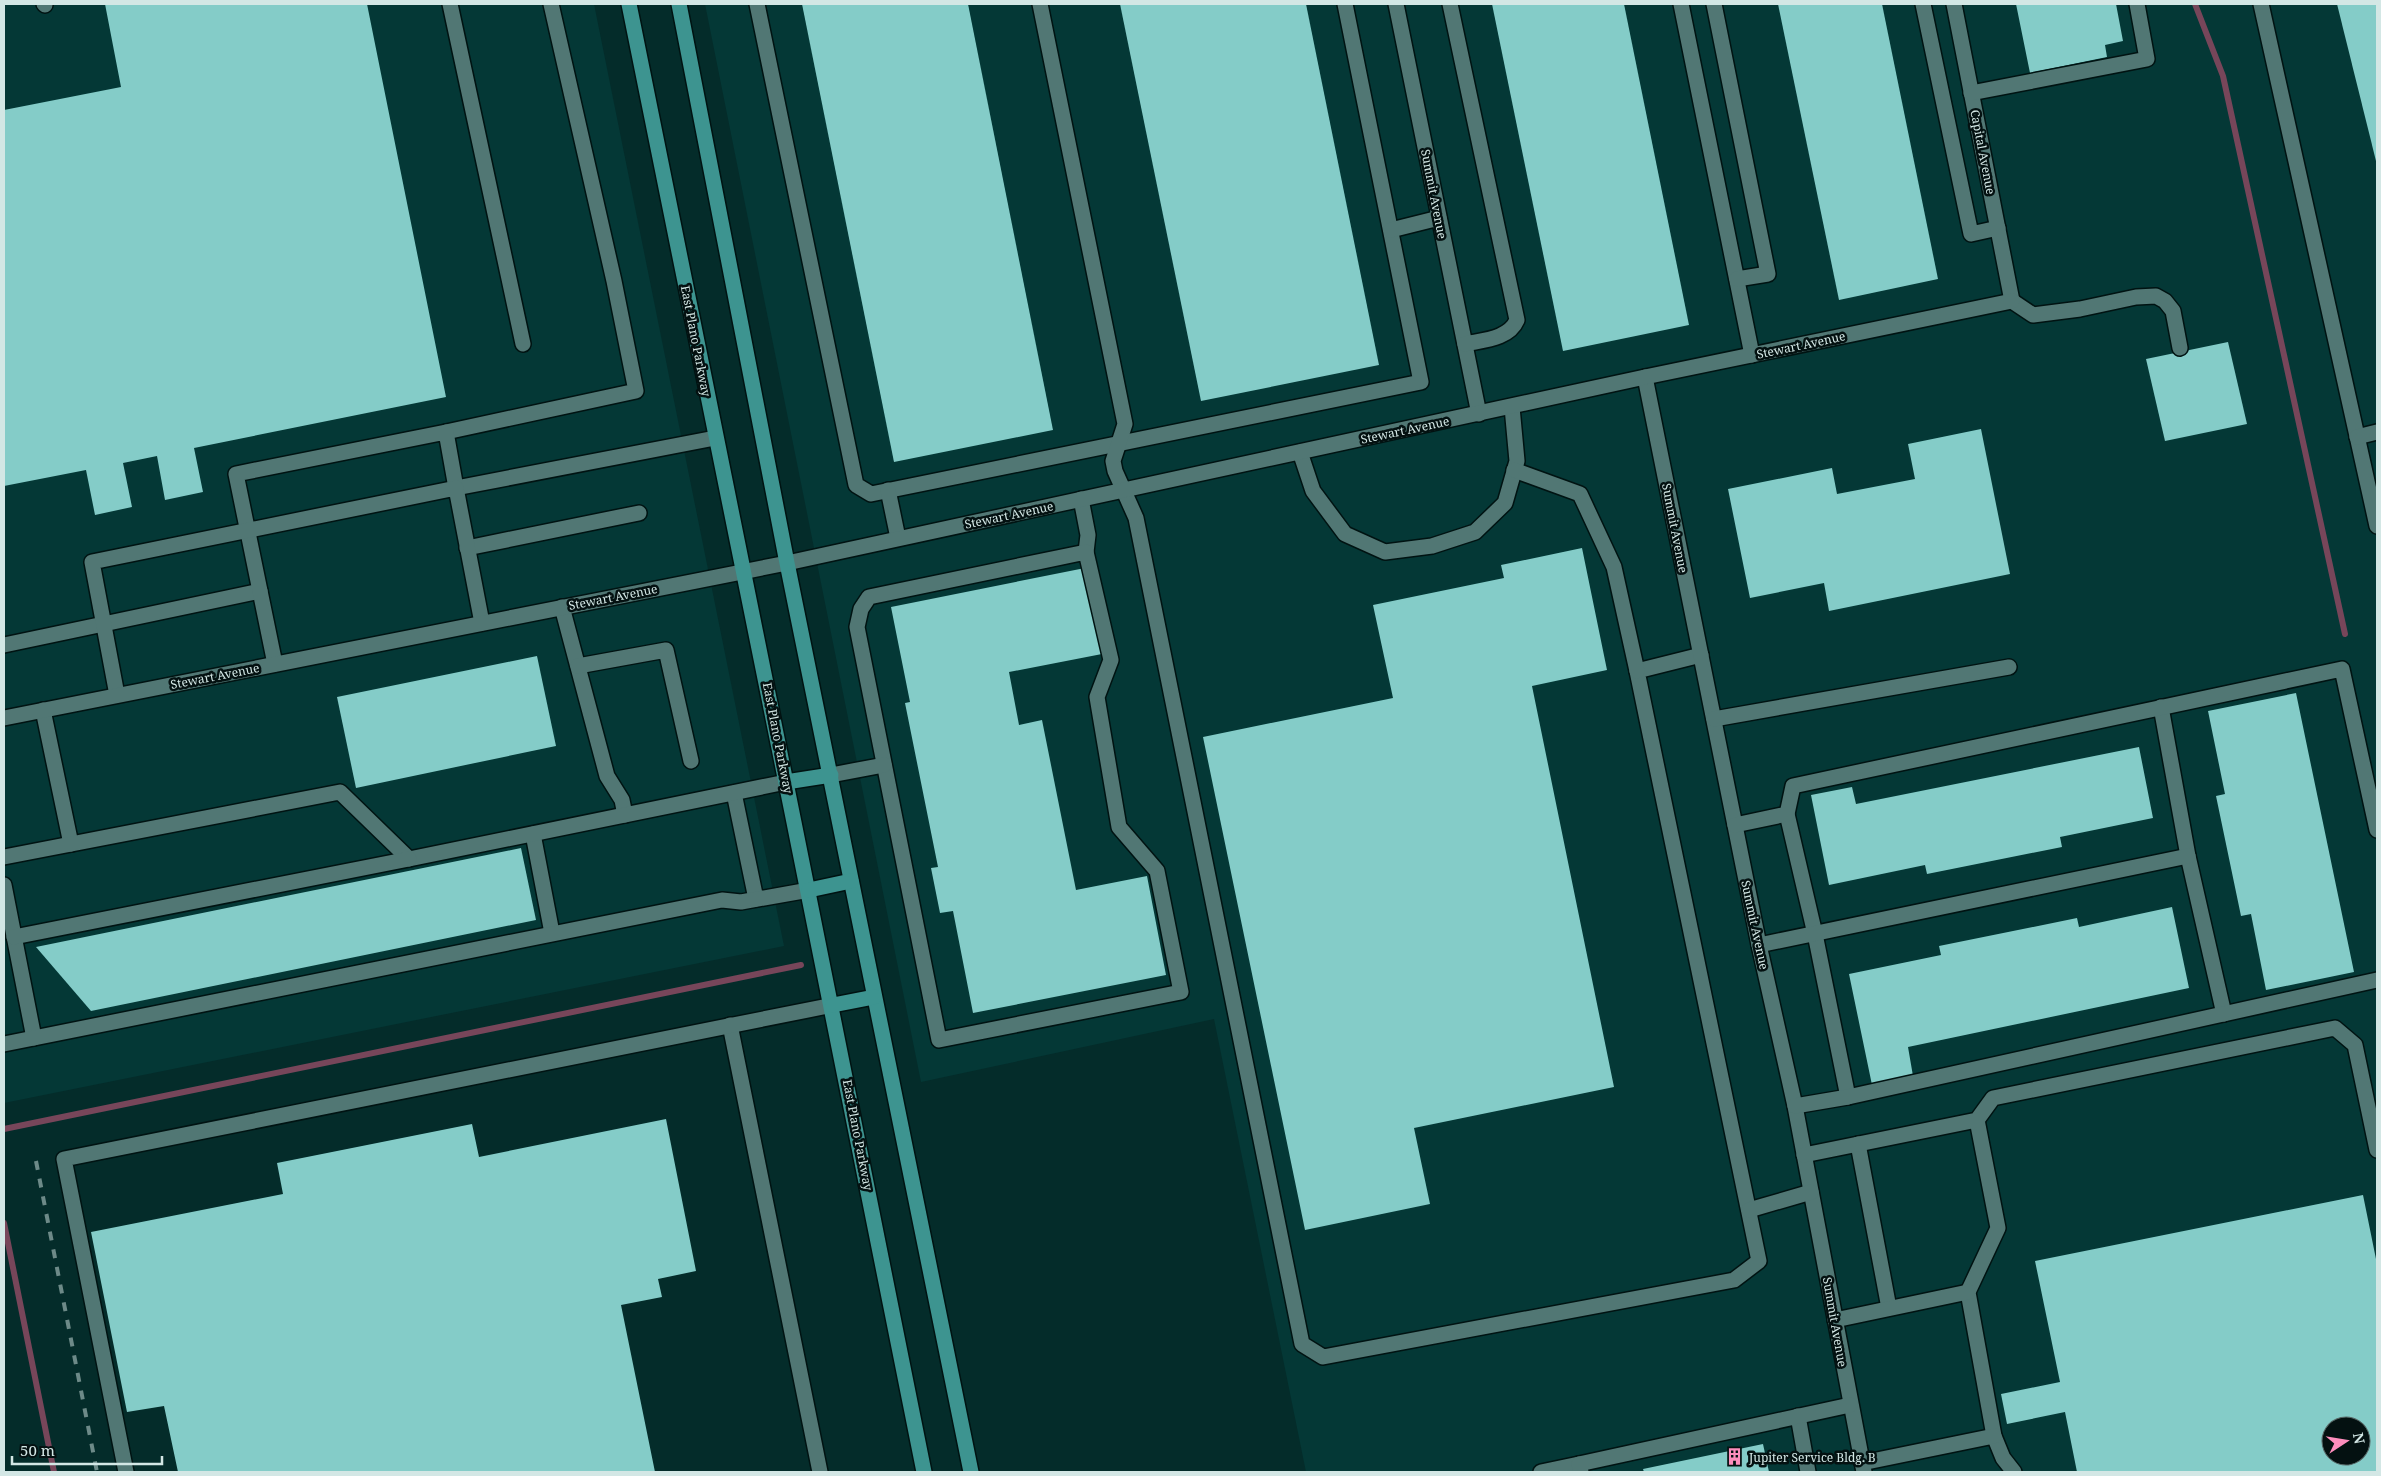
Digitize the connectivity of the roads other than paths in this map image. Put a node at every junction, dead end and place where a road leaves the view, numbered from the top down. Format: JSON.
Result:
{"nodes":[{"id":1,"x":450,"y":4,"type":"edge"},
{"id":2,"x":551,"y":4,"type":"edge"},
{"id":3,"x":629,"y":4,"type":"edge"},
{"id":4,"x":679,"y":4,"type":"edge"},
{"id":5,"x":757,"y":4,"type":"edge"},
{"id":6,"x":1040,"y":4,"type":"edge"},
{"id":7,"x":1345,"y":4,"type":"edge"},
{"id":8,"x":1396,"y":4,"type":"edge"},
{"id":9,"x":1450,"y":4,"type":"edge"},
{"id":10,"x":1681,"y":4,"type":"edge"},
{"id":11,"x":1714,"y":4,"type":"edge"},
{"id":12,"x":1923,"y":4,"type":"edge"},
{"id":13,"x":1954,"y":4,"type":"edge"},
{"id":14,"x":2137,"y":4,"type":"edge"},
{"id":15,"x":2261,"y":4,"type":"edge"},
{"id":16,"x":1971,"y":93,"type":"junction"},
{"id":17,"x":1439,"y":218,"type":"junction"},
{"id":18,"x":1998,"y":228,"type":"junction"},
{"id":19,"x":1391,"y":230,"type":"junction"},
{"id":20,"x":1737,"y":279,"type":"junction"},
{"id":21,"x":2012,"y":301,"type":"junction"},
{"id":22,"x":523,"y":344,"type":"dead end"},
{"id":23,"x":1465,"y":344,"type":"junction"},
{"id":24,"x":2180,"y":348,"type":"dead end"},
{"id":25,"x":1752,"y":355,"type":"junction"},
{"id":26,"x":1645,"y":377,"type":"junction"},
{"id":27,"x":1512,"y":406,"type":"junction"},
{"id":28,"x":1479,"y":414,"type":"junction"},
{"id":29,"x":446,"y":432,"type":"junction"},
{"id":30,"x":2377,"y":432,"type":"edge"},
{"id":31,"x":2357,"y":437,"type":"junction"},
{"id":32,"x":715,"y":438,"type":"junction"},
{"id":33,"x":1119,"y":444,"type":"junction"},
{"id":34,"x":1300,"y":452,"type":"junction"},
{"id":35,"x":1514,"y":470,"type":"junction"},
{"id":36,"x":456,"y":488,"type":"junction"},
{"id":37,"x":888,"y":490,"type":"junction"},
{"id":38,"x":1125,"y":490,"type":"junction"},
{"id":39,"x":1082,"y":499,"type":"junction"},
{"id":40,"x":639,"y":514,"type":"dead end"},
{"id":41,"x":2377,"y":526,"type":"edge"},
{"id":42,"x":248,"y":530,"type":"junction"},
{"id":43,"x":898,"y":538,"type":"junction"},
{"id":44,"x":467,"y":548,"type":"junction"},
{"id":45,"x":1086,"y":552,"type":"junction"},
{"id":46,"x":787,"y":563,"type":"junction"},
{"id":47,"x":744,"y":571,"type":"junction"},
{"id":48,"x":260,"y":592,"type":"junction"},
{"id":49,"x":562,"y":607,"type":"junction"},
{"id":50,"x":482,"y":623,"type":"junction"},
{"id":51,"x":104,"y":624,"type":"junction"},
{"id":52,"x":4,"y":645,"type":"edge"},
{"id":53,"x":1701,"y":655,"type":"junction"},
{"id":54,"x":274,"y":664,"type":"junction"},
{"id":55,"x":578,"y":666,"type":"junction"},
{"id":56,"x":2009,"y":668,"type":"dead end"},
{"id":57,"x":1638,"y":671,"type":"junction"},
{"id":58,"x":117,"y":695,"type":"junction"},
{"id":59,"x":2161,"y":707,"type":"junction"},
{"id":60,"x":43,"y":710,"type":"junction"},
{"id":61,"x":4,"y":718,"type":"edge"},
{"id":62,"x":1714,"y":719,"type":"junction"},
{"id":63,"x":691,"y":760,"type":"dead end"},
{"id":64,"x":884,"y":765,"type":"junction"},
{"id":65,"x":831,"y":775,"type":"junction"},
{"id":66,"x":786,"y":782,"type":"junction"},
{"id":67,"x":734,"y":793,"type":"junction"},
{"id":68,"x":1787,"y":814,"type":"junction"},
{"id":69,"x":625,"y":815,"type":"junction"},
{"id":70,"x":1735,"y":825,"type":"junction"},
{"id":71,"x":2377,"y":830,"type":"edge"},
{"id":72,"x":533,"y":834,"type":"junction"},
{"id":73,"x":71,"y":844,"type":"junction"},
{"id":74,"x":2188,"y":856,"type":"junction"},
{"id":75,"x":4,"y":857,"type":"edge"},
{"id":76,"x":409,"y":859,"type":"junction"},
{"id":77,"x":852,"y":881,"type":"junction"},
{"id":78,"x":4,"y":885,"type":"edge"},
{"id":79,"x":809,"y":890,"type":"junction"},
{"id":80,"x":756,"y":899,"type":"junction"},
{"id":81,"x":552,"y":934,"type":"junction"},
{"id":82,"x":1815,"y":934,"type":"junction"},
{"id":83,"x":14,"y":937,"type":"junction"},
{"id":84,"x":1758,"y":945,"type":"junction"},
{"id":85,"x":2377,"y":980,"type":"edge"},
{"id":86,"x":874,"y":997,"type":"junction"},
{"id":87,"x":833,"y":1006,"type":"junction"},
{"id":88,"x":2224,"y":1014,"type":"junction"},
{"id":89,"x":730,"y":1025,"type":"junction"},
{"id":90,"x":34,"y":1038,"type":"junction"},
{"id":91,"x":4,"y":1044,"type":"edge"},
{"id":92,"x":1848,"y":1097,"type":"junction"},
{"id":93,"x":1795,"y":1106,"type":"junction"},
{"id":94,"x":1976,"y":1120,"type":"junction"},
{"id":95,"x":1858,"y":1144,"type":"junction"},
{"id":96,"x":2377,"y":1150,"type":"edge"},
{"id":97,"x":1804,"y":1155,"type":"junction"},
{"id":98,"x":1811,"y":1192,"type":"junction"},
{"id":99,"x":1749,"y":1210,"type":"junction"},
{"id":100,"x":1968,"y":1292,"type":"junction"},
{"id":101,"x":1889,"y":1308,"type":"junction"},
{"id":102,"x":1835,"y":1320,"type":"junction"},
{"id":103,"x":1850,"y":1405,"type":"junction"},
{"id":104,"x":1798,"y":1416,"type":"junction"},
{"id":105,"x":1994,"y":1436,"type":"junction"},
{"id":106,"x":1580,"y":1468,"type":"edge"},
{"id":107,"x":1863,"y":1468,"type":"edge"},
{"id":108,"x":126,"y":1472,"type":"edge"},
{"id":109,"x":820,"y":1472,"type":"edge"},
{"id":110,"x":924,"y":1472,"type":"edge"},
{"id":111,"x":971,"y":1472,"type":"edge"},
{"id":112,"x":1541,"y":1472,"type":"edge"},
{"id":113,"x":1808,"y":1472,"type":"edge"},
{"id":114,"x":2014,"y":1472,"type":"edge"}],
"edges":[{"from":1,"to":22,"type":"street"},
{"from":2,"to":29,"type":"street"},
{"from":3,"to":32,"type":"main road","name":"East Plano Parkway"},
{"from":4,"to":46,"type":"main road"},
{"from":5,"to":37,"type":"street"},
{"from":6,"to":33,"type":"street"},
{"from":7,"to":19,"type":"street"},
{"from":8,"to":17,"type":"street","name":"Summit Avenue"},
{"from":9,"to":23,"type":"street"},
{"from":10,"to":20,"type":"street"},
{"from":11,"to":20,"type":"street"},
{"from":12,"to":18,"type":"street"},
{"from":13,"to":16,"type":"street","name":"Capital Avenue"},
{"from":14,"to":16,"type":"street"},
{"from":15,"to":31,"type":"street"},
{"from":16,"to":18,"type":"street","name":"Capital Avenue"},
{"from":17,"to":19,"type":"street"},
{"from":17,"to":23,"type":"street","name":"Summit Avenue"},
{"from":18,"to":21,"type":"street","name":"Capital Avenue"},
{"from":19,"to":33,"type":"street"},
{"from":20,"to":25,"type":"street"},
{"from":21,"to":24,"type":"street"},
{"from":21,"to":25,"type":"street","name":"Stewart Avenue"},
{"from":23,"to":28,"type":"street","name":"Summit Avenue"},
{"from":25,"to":26,"type":"street","name":"Stewart Avenue"},
{"from":26,"to":27,"type":"street","name":"Stewart Avenue"},
{"from":26,"to":53,"type":"street","name":"Summit Avenue"},
{"from":27,"to":28,"type":"street","name":"Stewart Avenue"},
{"from":27,"to":35,"type":"street"},
{"from":28,"to":34,"type":"street","name":"Stewart Avenue"},
{"from":29,"to":36,"type":"street"},
{"from":29,"to":42,"type":"street"},
{"from":30,"to":31,"type":"street"},
{"from":31,"to":41,"type":"street"},
{"from":32,"to":36,"type":"street"},
{"from":32,"to":47,"type":"main road","name":"East Plano Parkway"},
{"from":33,"to":37,"type":"street"},
{"from":33,"to":38,"type":"street"},
{"from":34,"to":35,"type":"street"},
{"from":34,"to":38,"type":"street","name":"Stewart Avenue"},
{"from":35,"to":57,"type":"street"},
{"from":36,"to":42,"type":"street"},
{"from":36,"to":44,"type":"street"},
{"from":37,"to":43,"type":"street"},
{"from":38,"to":39,"type":"street","name":"Stewart Avenue"},
{"from":38,"to":99,"type":"street"},
{"from":39,"to":43,"type":"street","name":"Stewart Avenue"},
{"from":39,"to":45,"type":"street"},
{"from":40,"to":44,"type":"street"},
{"from":42,"to":48,"type":"street"},
{"from":42,"to":51,"type":"street"},
{"from":43,"to":46,"type":"street","name":"Stewart Avenue"},
{"from":44,"to":50,"type":"street"},
{"from":45,"to":64,"type":"street"},
{"from":45,"to":64,"type":"street"},
{"from":46,"to":47,"type":"street","name":"Stewart Avenue"},
{"from":46,"to":65,"type":"main road"},
{"from":47,"to":49,"type":"street","name":"Stewart Avenue"},
{"from":47,"to":66,"type":"main road","name":"East Plano Parkway"},
{"from":48,"to":51,"type":"street"},
{"from":48,"to":54,"type":"street"},
{"from":49,"to":50,"type":"street","name":"Stewart Avenue"},
{"from":49,"to":55,"type":"street"},
{"from":50,"to":54,"type":"street","name":"Stewart Avenue"},
{"from":51,"to":52,"type":"street"},
{"from":51,"to":58,"type":"street"},
{"from":53,"to":57,"type":"street"},
{"from":53,"to":62,"type":"street","name":"Summit Avenue"},
{"from":54,"to":58,"type":"street","name":"Stewart Avenue"},
{"from":55,"to":63,"type":"street"},
{"from":55,"to":69,"type":"street"},
{"from":56,"to":62,"type":"street"},
{"from":57,"to":99,"type":"street"},
{"from":58,"to":60,"type":"street","name":"Stewart Avenue"},
{"from":59,"to":68,"type":"street"},
{"from":59,"to":71,"type":"street"},
{"from":59,"to":74,"type":"street"},
{"from":60,"to":61,"type":"street","name":"Stewart Avenue"},
{"from":60,"to":73,"type":"street"},
{"from":62,"to":70,"type":"street","name":"Summit Avenue"},
{"from":64,"to":65,"type":"street"},
{"from":65,"to":66,"type":"main road"},
{"from":65,"to":77,"type":"main road"},
{"from":66,"to":67,"type":"street"},
{"from":66,"to":79,"type":"main road","name":"East Plano Parkway"},
{"from":67,"to":69,"type":"street"},
{"from":67,"to":80,"type":"street"},
{"from":68,"to":70,"type":"street"},
{"from":68,"to":82,"type":"street"},
{"from":69,"to":72,"type":"street"},
{"from":70,"to":84,"type":"street","name":"Summit Avenue"},
{"from":72,"to":76,"type":"street"},
{"from":72,"to":81,"type":"street"},
{"from":73,"to":75,"type":"street"},
{"from":73,"to":76,"type":"street"},
{"from":74,"to":82,"type":"street"},
{"from":74,"to":88,"type":"street"},
{"from":76,"to":83,"type":"street"},
{"from":77,"to":79,"type":"main road"},
{"from":77,"to":86,"type":"main road"},
{"from":78,"to":83,"type":"street"},
{"from":79,"to":80,"type":"street"},
{"from":79,"to":87,"type":"main road","name":"East Plano Parkway"},
{"from":80,"to":81,"type":"street"},
{"from":81,"to":90,"type":"street"},
{"from":82,"to":84,"type":"street"},
{"from":82,"to":92,"type":"street"},
{"from":83,"to":90,"type":"street"},
{"from":84,"to":93,"type":"street","name":"Summit Avenue"},
{"from":85,"to":88,"type":"street"},
{"from":86,"to":87,"type":"main road"},
{"from":86,"to":111,"type":"main road"},
{"from":87,"to":89,"type":"street"},
{"from":87,"to":110,"type":"main road","name":"East Plano Parkway"},
{"from":88,"to":92,"type":"street"},
{"from":89,"to":108,"type":"street"},
{"from":89,"to":109,"type":"street"},
{"from":90,"to":91,"type":"street"},
{"from":92,"to":93,"type":"street"},
{"from":93,"to":97,"type":"street","name":"Summit Avenue"},
{"from":94,"to":95,"type":"street"},
{"from":94,"to":96,"type":"street"},
{"from":94,"to":100,"type":"street"},
{"from":95,"to":97,"type":"street"},
{"from":95,"to":101,"type":"street"},
{"from":97,"to":98,"type":"street","name":"Summit Avenue"},
{"from":98,"to":99,"type":"street"},
{"from":98,"to":102,"type":"street","name":"Summit Avenue"},
{"from":100,"to":101,"type":"street"},
{"from":100,"to":105,"type":"street"},
{"from":101,"to":102,"type":"street"},
{"from":102,"to":103,"type":"street","name":"Summit Avenue"},
{"from":103,"to":104,"type":"street"},
{"from":103,"to":107,"type":"street","name":"Summit Avenue"},
{"from":104,"to":106,"type":"street"},
{"from":104,"to":113,"type":"street"},
{"from":105,"to":107,"type":"street"},
{"from":105,"to":114,"type":"street"},
{"from":106,"to":112,"type":"street"}]}
